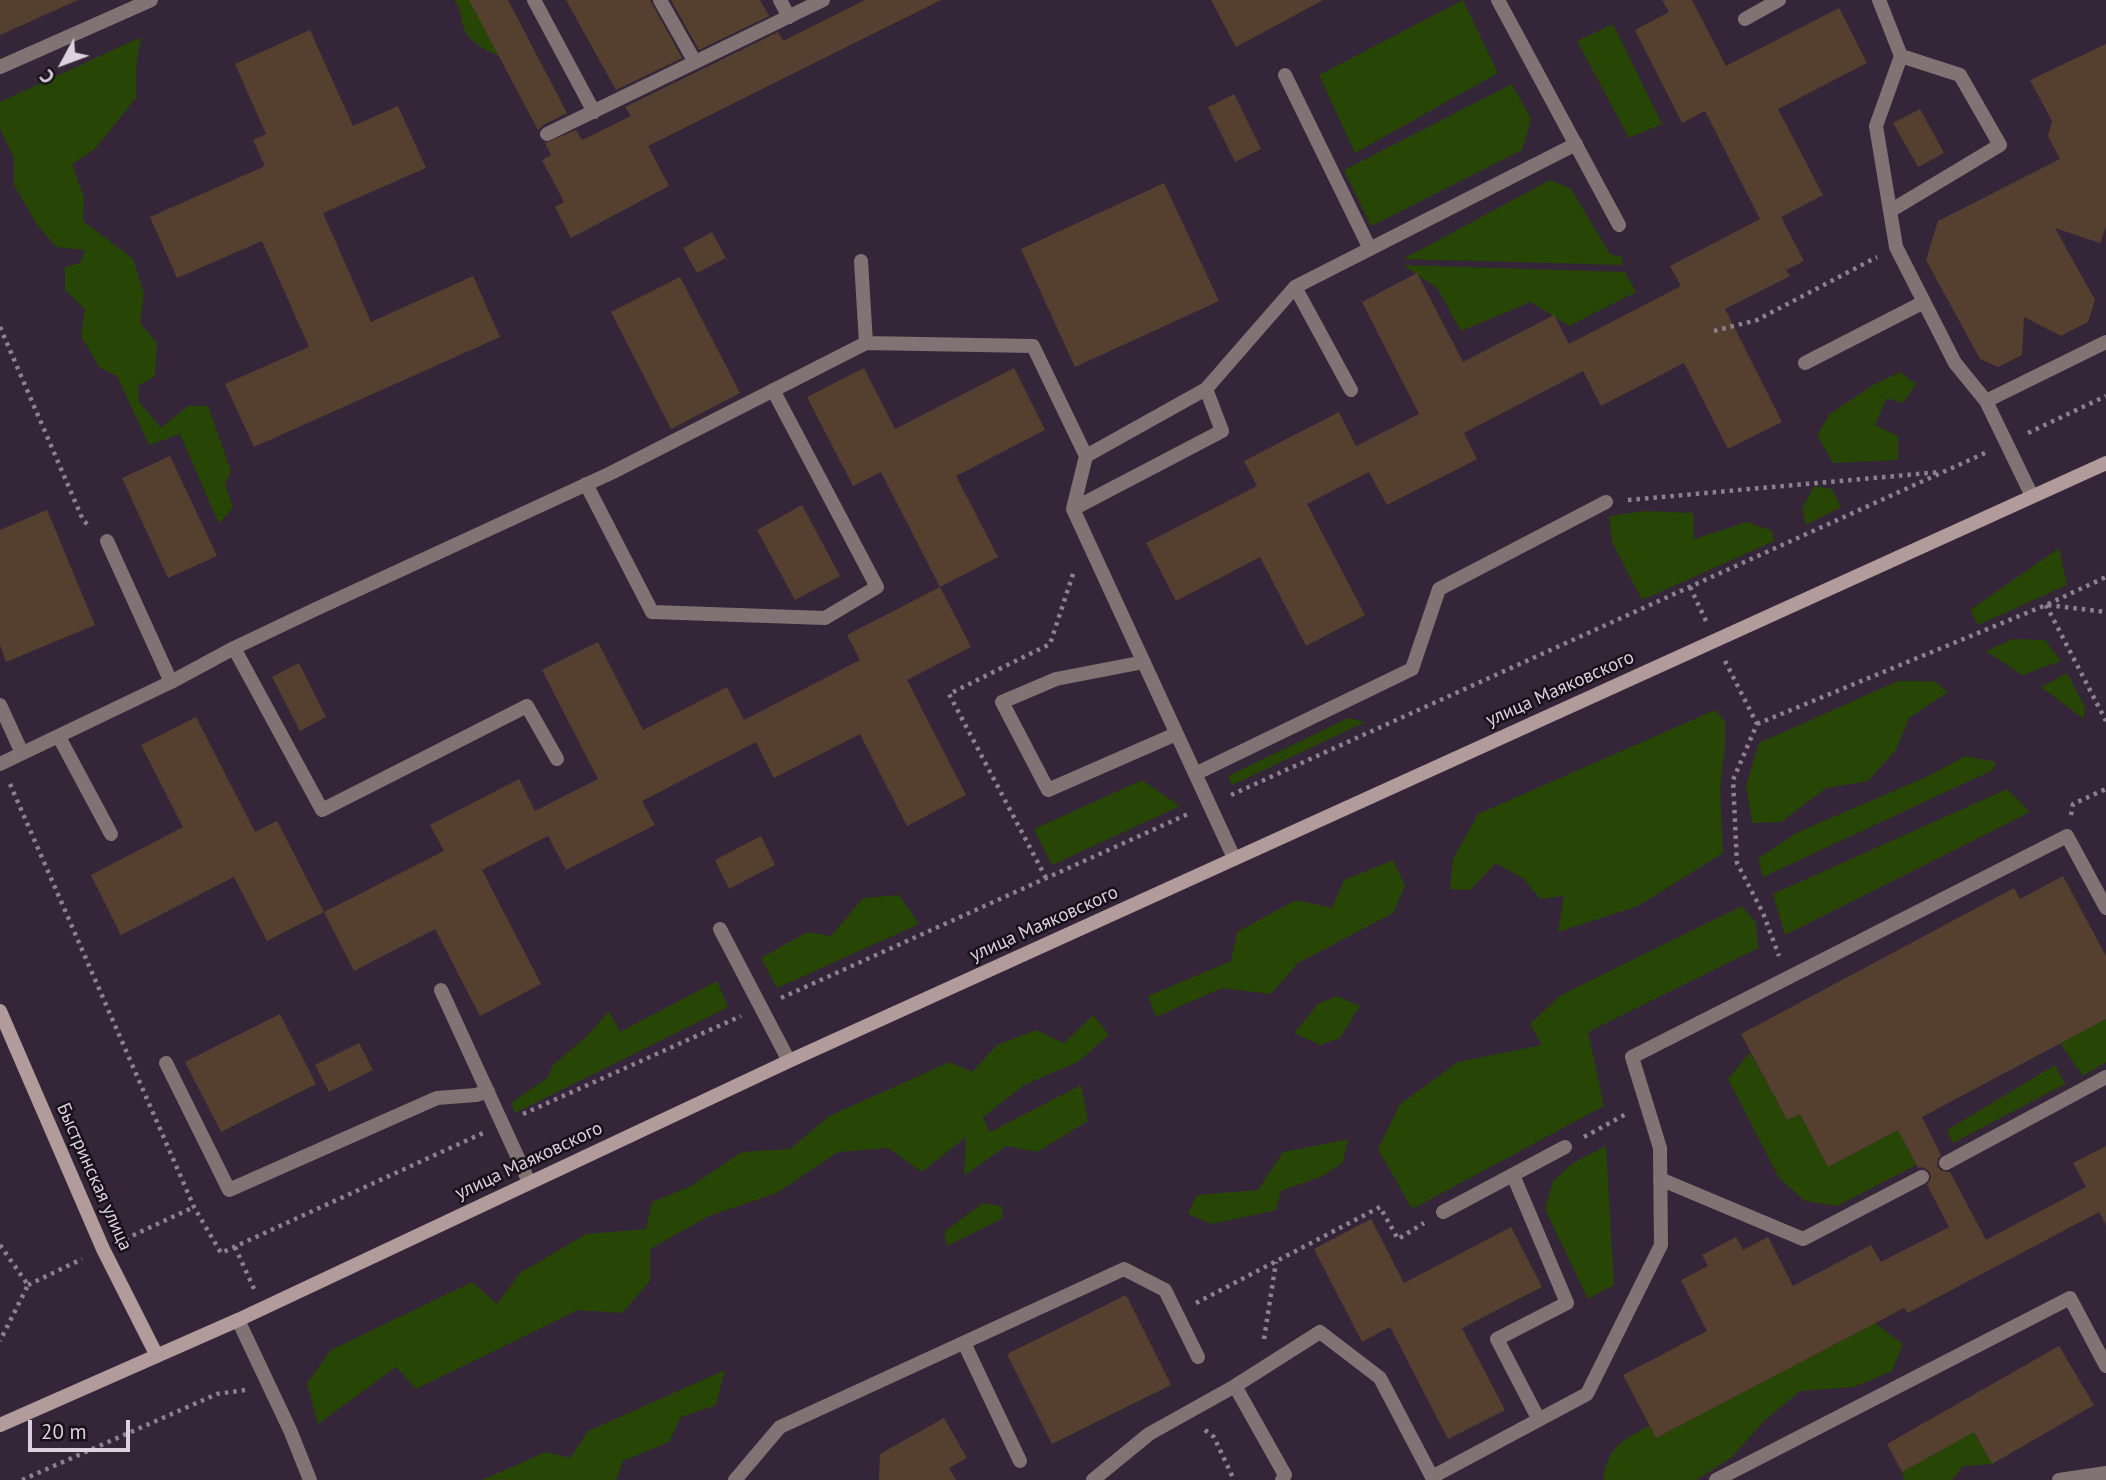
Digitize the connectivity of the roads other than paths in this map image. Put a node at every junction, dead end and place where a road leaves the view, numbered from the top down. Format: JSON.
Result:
{"nodes":[{"id":1,"x":151,"y":0,"type":"edge"},
{"id":2,"x":534,"y":0,"type":"edge"},
{"id":3,"x":660,"y":0,"type":"edge"},
{"id":4,"x":780,"y":0,"type":"edge"},
{"id":5,"x":823,"y":0,"type":"edge"},
{"id":6,"x":1498,"y":0,"type":"edge"},
{"id":7,"x":1779,"y":0,"type":"edge"},
{"id":8,"x":1878,"y":0,"type":"edge"},
{"id":9,"x":789,"y":17,"type":"junction"},
{"id":10,"x":1745,"y":19,"type":"dead end"},
{"id":11,"x":1901,"y":56,"type":"junction"},
{"id":12,"x":695,"y":62,"type":"junction"},
{"id":13,"x":0,"y":67,"type":"edge"},
{"id":14,"x":1285,"y":75,"type":"dead end"},
{"id":15,"x":594,"y":111,"type":"junction"},
{"id":16,"x":547,"y":134,"type":"dead end"},
{"id":17,"x":1576,"y":144,"type":"junction"},
{"id":18,"x":1890,"y":211,"type":"junction"},
{"id":19,"x":1619,"y":225,"type":"dead end"},
{"id":20,"x":1370,"y":248,"type":"junction"},
{"id":21,"x":861,"y":261,"type":"dead end"},
{"id":22,"x":1295,"y":287,"type":"junction"},
{"id":23,"x":1924,"y":302,"type":"junction"},
{"id":24,"x":2106,"y":342,"type":"edge"},
{"id":25,"x":866,"y":343,"type":"junction"},
{"id":26,"x":1805,"y":363,"type":"dead end"},
{"id":27,"x":1206,"y":389,"type":"junction"},
{"id":28,"x":773,"y":390,"type":"junction"},
{"id":29,"x":1351,"y":390,"type":"dead end"},
{"id":30,"x":1986,"y":401,"type":"junction"},
{"id":31,"x":1086,"y":456,"type":"junction"},
{"id":32,"x":2106,"y":463,"type":"edge"},
{"id":33,"x":586,"y":484,"type":"junction"},
{"id":34,"x":2032,"y":496,"type":"junction"},
{"id":35,"x":1606,"y":502,"type":"road end"},
{"id":36,"x":1073,"y":509,"type":"junction"},
{"id":37,"x":107,"y":541,"type":"road end"},
{"id":38,"x":233,"y":648,"type":"junction"},
{"id":39,"x":1144,"y":662,"type":"junction"},
{"id":40,"x":172,"y":682,"type":"junction"},
{"id":41,"x":0,"y":705,"type":"edge"},
{"id":42,"x":1176,"y":734,"type":"junction"},
{"id":43,"x":59,"y":737,"type":"junction"},
{"id":44,"x":22,"y":753,"type":"junction"},
{"id":45,"x":557,"y":759,"type":"dead end"},
{"id":46,"x":0,"y":763,"type":"edge"},
{"id":47,"x":1195,"y":774,"type":"junction"},
{"id":48,"x":111,"y":834,"type":"dead end"},
{"id":49,"x":1234,"y":858,"type":"junction"},
{"id":50,"x":2106,"y":908,"type":"edge"},
{"id":51,"x":720,"y":929,"type":"dead end"},
{"id":52,"x":441,"y":990,"type":"dead end"},
{"id":53,"x":0,"y":1011,"type":"edge"},
{"id":54,"x":789,"y":1061,"type":"junction"},
{"id":55,"x":166,"y":1063,"type":"dead end"},
{"id":56,"x":2106,"y":1077,"type":"edge"},
{"id":57,"x":488,"y":1090,"type":"junction"},
{"id":58,"x":1565,"y":1147,"type":"road end"},
{"id":59,"x":1946,"y":1163,"type":"dead end"},
{"id":60,"x":1513,"y":1175,"type":"junction"},
{"id":61,"x":1922,"y":1177,"type":"dead end"},
{"id":62,"x":1660,"y":1178,"type":"junction"},
{"id":63,"x":529,"y":1182,"type":"junction"},
{"id":64,"x":1443,"y":1212,"type":"road end"},
{"id":65,"x":238,"y":1320,"type":"junction"},
{"id":66,"x":964,"y":1343,"type":"junction"},
{"id":67,"x":156,"y":1356,"type":"junction"},
{"id":68,"x":1198,"y":1357,"type":"dead end"},
{"id":69,"x":2106,"y":1366,"type":"edge"},
{"id":70,"x":1235,"y":1386,"type":"junction"},
{"id":71,"x":1539,"y":1420,"type":"junction"},
{"id":72,"x":0,"y":1425,"type":"edge"},
{"id":73,"x":1020,"y":1461,"type":"dead end"},
{"id":74,"x":2106,"y":1473,"type":"edge"},
{"id":75,"x":310,"y":1480,"type":"edge"},
{"id":76,"x":736,"y":1480,"type":"edge"},
{"id":77,"x":1093,"y":1480,"type":"edge"},
{"id":78,"x":1282,"y":1480,"type":"edge"},
{"id":79,"x":1716,"y":1480,"type":"edge"},
{"id":80,"x":2059,"y":1480,"type":"edge"}],
"edges":[{"from":1,"to":13,"type":"lane"},
{"from":2,"to":15,"type":"lane"},
{"from":3,"to":12,"type":"lane"},
{"from":4,"to":9,"type":"lane"},
{"from":5,"to":9,"type":"lane"},
{"from":6,"to":17,"type":"lane"},
{"from":7,"to":10,"type":"lane"},
{"from":8,"to":11,"type":"lane"},
{"from":9,"to":12,"type":"lane"},
{"from":11,"to":18,"type":"lane"},
{"from":11,"to":18,"type":"lane"},
{"from":12,"to":15,"type":"lane"},
{"from":14,"to":20,"type":"lane"},
{"from":15,"to":16,"type":"lane"},
{"from":17,"to":19,"type":"lane"},
{"from":17,"to":20,"type":"lane"},
{"from":18,"to":23,"type":"lane"},
{"from":20,"to":22,"type":"lane"},
{"from":21,"to":25,"type":"lane"},
{"from":22,"to":27,"type":"lane"},
{"from":22,"to":29,"type":"lane"},
{"from":23,"to":26,"type":"lane"},
{"from":23,"to":30,"type":"lane"},
{"from":24,"to":30,"type":"lane"},
{"from":25,"to":28,"type":"lane"},
{"from":25,"to":31,"type":"lane"},
{"from":27,"to":31,"type":"lane"},
{"from":27,"to":36,"type":"lane"},
{"from":28,"to":33,"type":"lane"},
{"from":28,"to":33,"type":"lane"},
{"from":30,"to":34,"type":"lane"},
{"from":31,"to":36,"type":"lane"},
{"from":32,"to":34,"type":"main road","name":"улица Маяковского"},
{"from":33,"to":38,"type":"lane"},
{"from":34,"to":49,"type":"main road","name":"улица Маяковского"},
{"from":35,"to":47,"type":"lane"},
{"from":36,"to":39,"type":"lane"},
{"from":37,"to":40,"type":"lane"},
{"from":38,"to":40,"type":"lane"},
{"from":38,"to":45,"type":"lane"},
{"from":39,"to":42,"type":"lane"},
{"from":39,"to":42,"type":"lane"},
{"from":40,"to":43,"type":"lane"},
{"from":41,"to":44,"type":"lane"},
{"from":42,"to":47,"type":"lane"},
{"from":43,"to":44,"type":"lane"},
{"from":43,"to":48,"type":"lane"},
{"from":44,"to":46,"type":"lane"},
{"from":47,"to":49,"type":"lane"},
{"from":49,"to":54,"type":"main road","name":"улица Маяковского"},
{"from":50,"to":62,"type":"lane"},
{"from":51,"to":54,"type":"lane"},
{"from":52,"to":57,"type":"lane"},
{"from":53,"to":67,"type":"main road","name":"Быстринская улица"},
{"from":54,"to":63,"type":"main road","name":"улица Маяковского"},
{"from":55,"to":57,"type":"lane"},
{"from":56,"to":59,"type":"lane"},
{"from":57,"to":63,"type":"lane"},
{"from":58,"to":60,"type":"lane"},
{"from":60,"to":64,"type":"lane"},
{"from":60,"to":71,"type":"lane"},
{"from":61,"to":62,"type":"lane"},
{"from":62,"to":71,"type":"lane"},
{"from":63,"to":65,"type":"main road","name":"улица Маяковского"},
{"from":65,"to":67,"type":"main road","name":"улица Маяковского"},
{"from":65,"to":75,"type":"lane"},
{"from":66,"to":68,"type":"lane"},
{"from":66,"to":73,"type":"lane"},
{"from":66,"to":76,"type":"lane"},
{"from":67,"to":72,"type":"main road","name":"улица Маяковского"},
{"from":69,"to":79,"type":"lane"},
{"from":70,"to":71,"type":"lane"},
{"from":70,"to":77,"type":"lane"},
{"from":70,"to":78,"type":"lane"},
{"from":74,"to":80,"type":"lane"}]}
